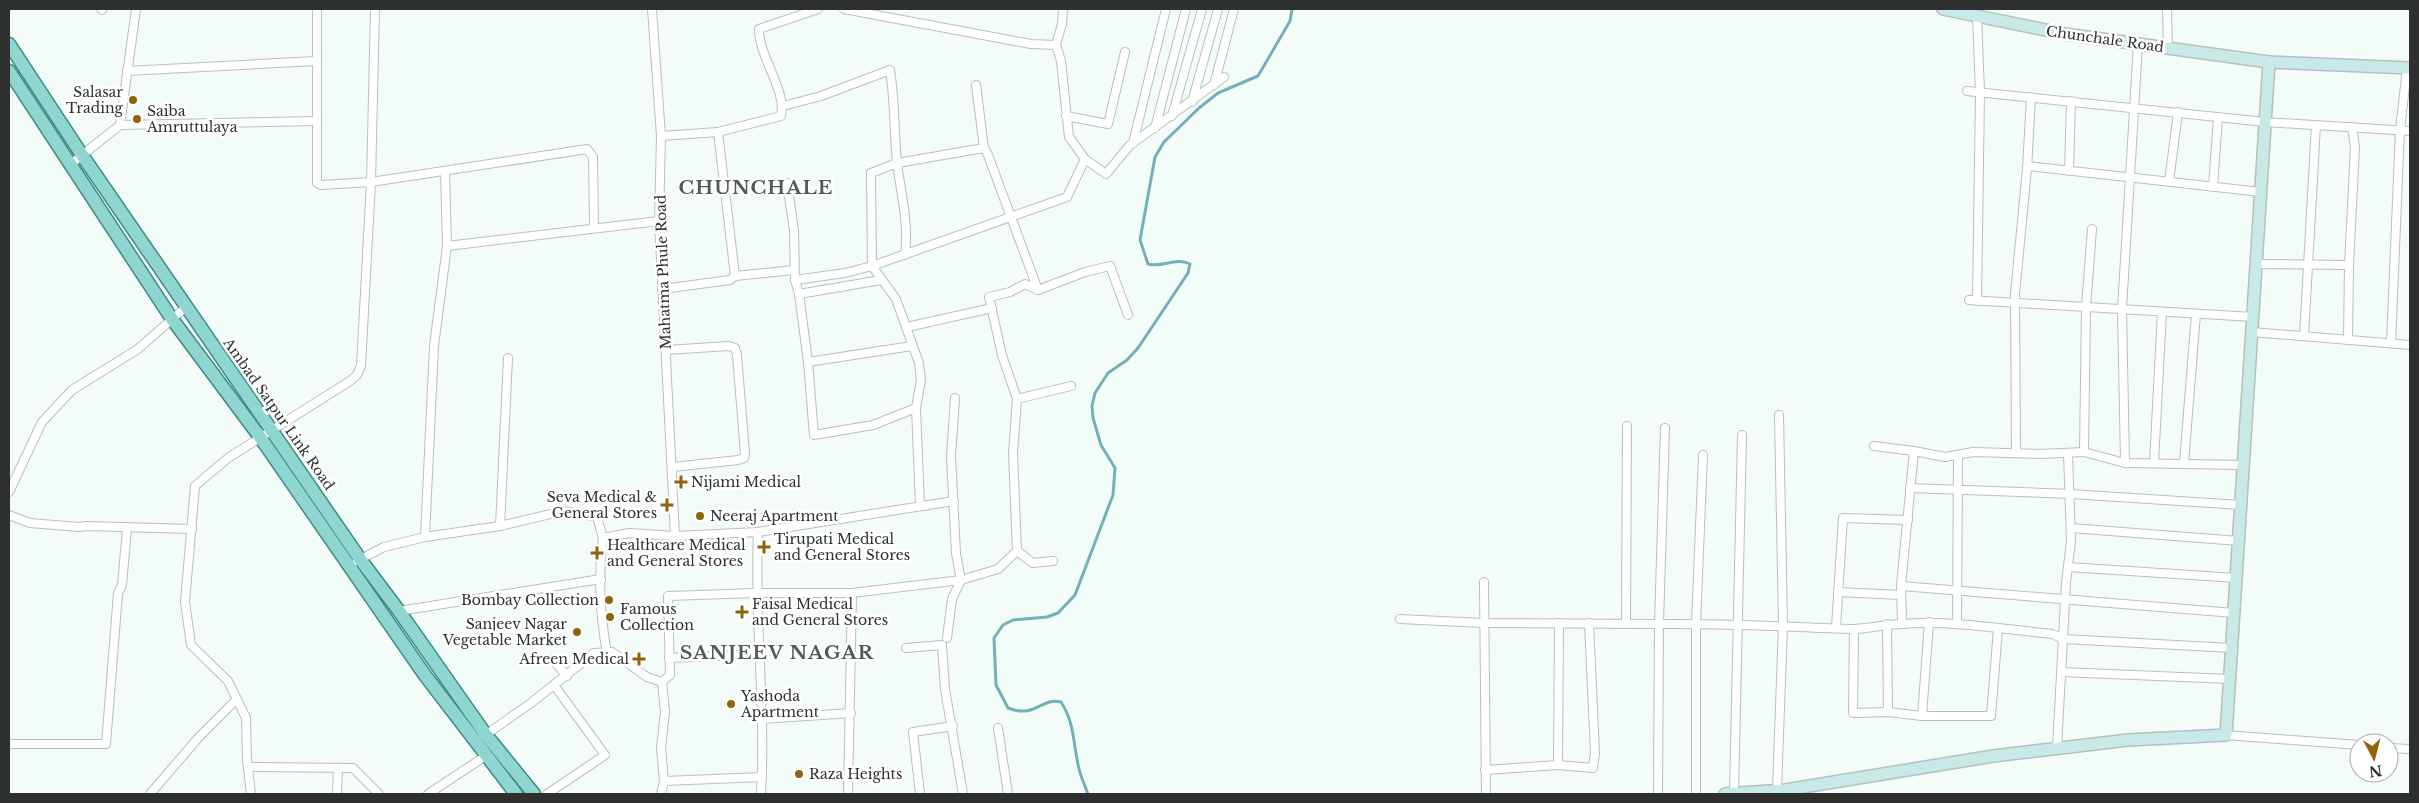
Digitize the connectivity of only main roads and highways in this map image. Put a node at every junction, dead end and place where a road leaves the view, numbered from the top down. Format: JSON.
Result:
{"nodes":[{"id":1,"x":1943,"y":9,"type":"edge"},
{"id":2,"x":9,"y":44,"type":"edge"},
{"id":3,"x":2269,"y":62,"type":"junction"},
{"id":4,"x":2409,"y":68,"type":"edge"},
{"id":5,"x":9,"y":70,"type":"edge"},
{"id":6,"x":482,"y":738,"type":"junction"},
{"id":7,"x":1782,"y":791,"type":"edge"},
{"id":8,"x":516,"y":794,"type":"edge"},
{"id":9,"x":534,"y":794,"type":"edge"},
{"id":10,"x":1729,"y":794,"type":"edge"}],
"edges":[{"from":1,"to":3,"type":"main road","name":"Chunchale Road"},
{"from":2,"to":6,"type":"main road","name":"Ambad Satpur Link Road"},
{"from":3,"to":4,"type":"main road","name":"Chunchale Road"},
{"from":3,"to":7,"type":"main road"},
{"from":5,"to":6,"type":"main road","name":"Ambad Satpur Link Road"},
{"from":6,"to":8,"type":"main road","name":"Ambad Satpur Link Road"},
{"from":6,"to":9,"type":"main road","name":"Ambad Satpur Link Road"},
{"from":7,"to":10,"type":"main road"}]}
